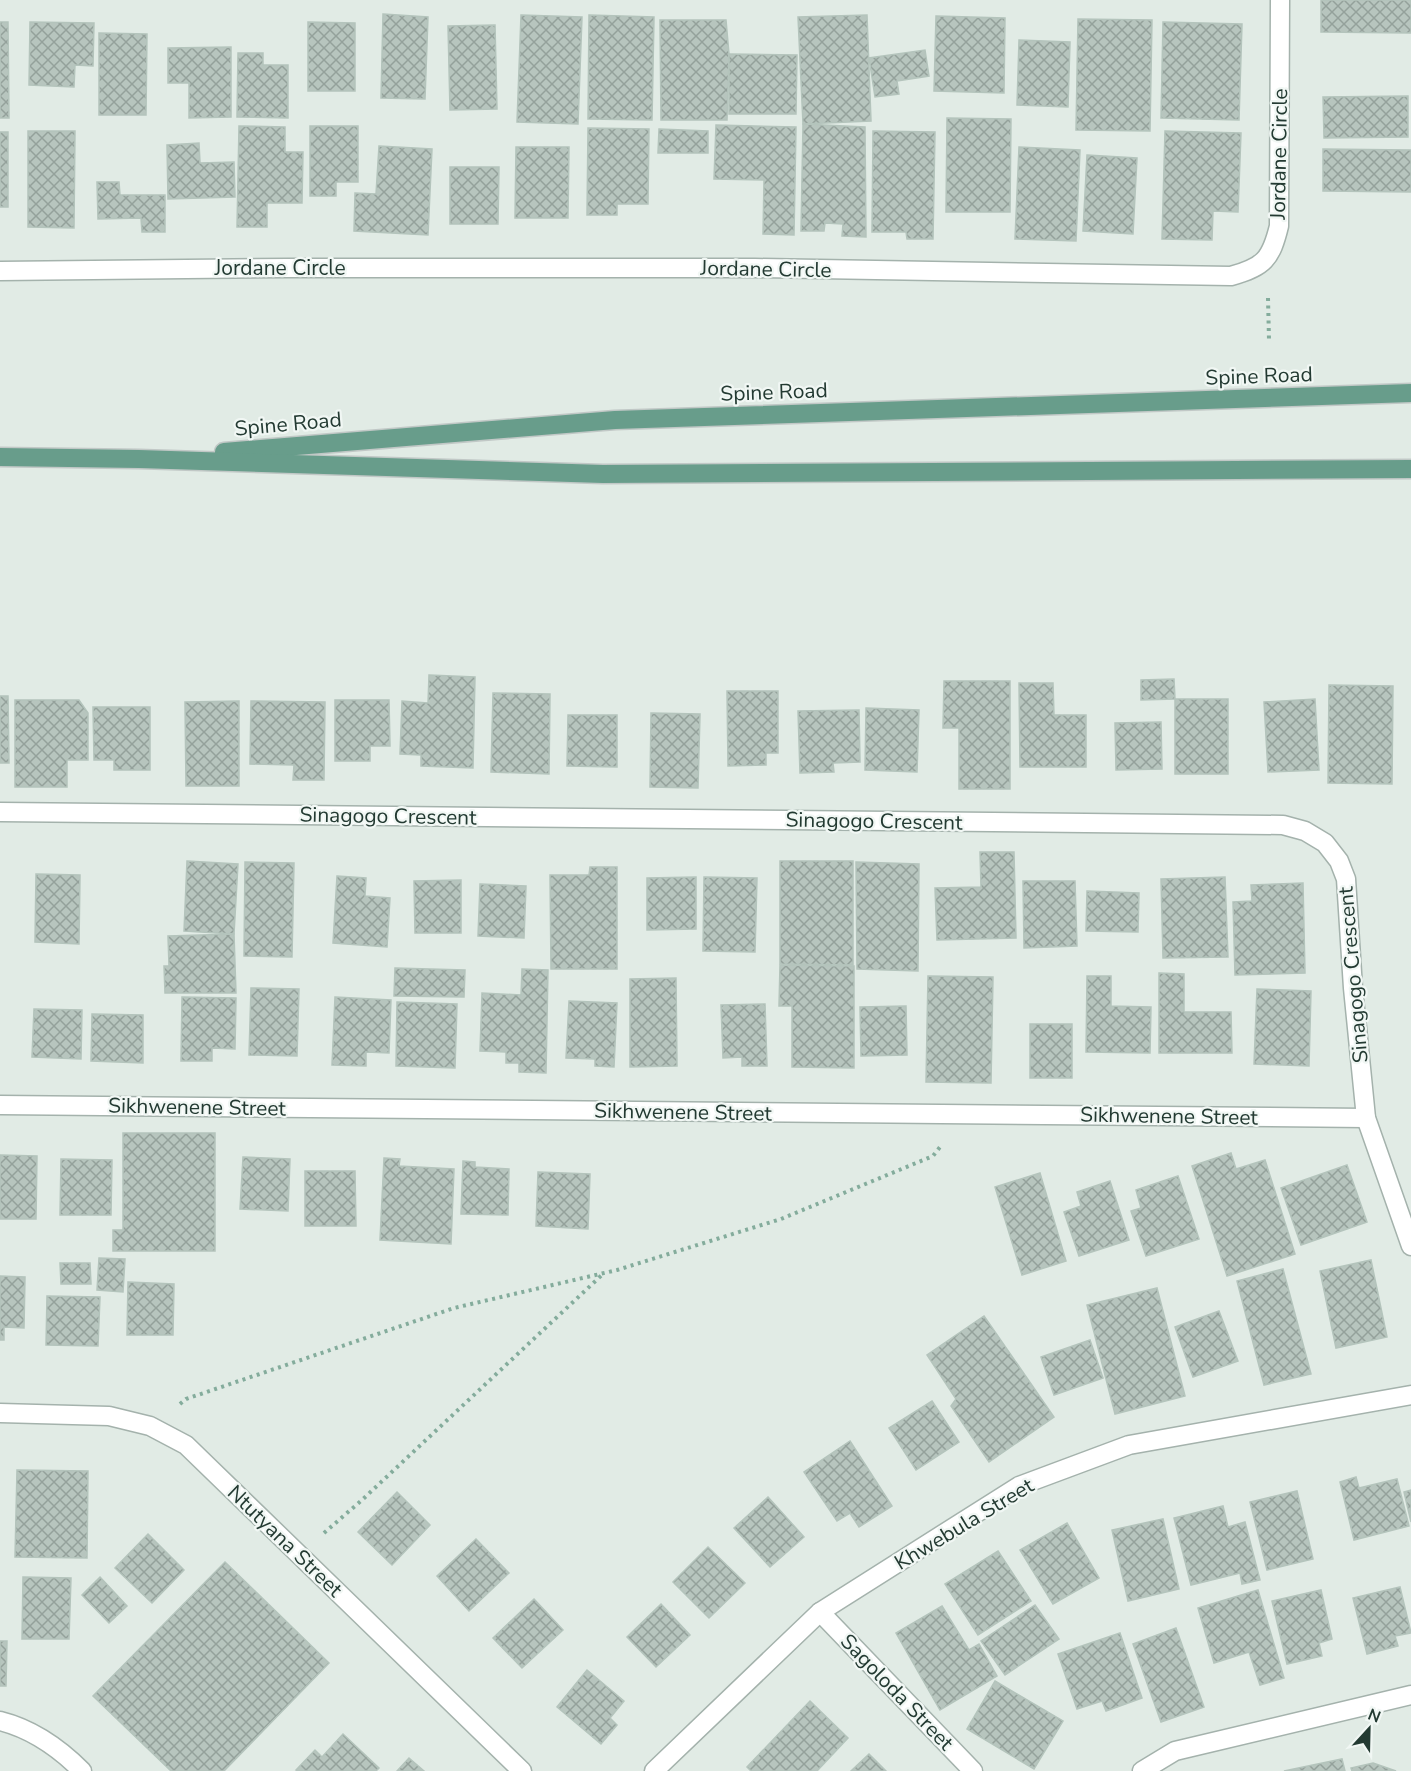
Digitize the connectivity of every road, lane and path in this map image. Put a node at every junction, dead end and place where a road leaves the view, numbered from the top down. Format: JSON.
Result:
{"nodes":[{"id":1,"x":1280,"y":0,"type":"edge"},
{"id":2,"x":0,"y":271,"type":"edge"},
{"id":3,"x":1411,"y":393,"type":"edge"},
{"id":4,"x":0,"y":457,"type":"edge"},
{"id":5,"x":139,"y":459,"type":"junction"},
{"id":6,"x":1411,"y":469,"type":"edge"},
{"id":7,"x":0,"y":812,"type":"edge"},
{"id":8,"x":0,"y":1105,"type":"edge"},
{"id":9,"x":967,"y":1114,"type":"junction"},
{"id":10,"x":1366,"y":1118,"type":"junction"},
{"id":11,"x":1411,"y":1246,"type":"edge"},
{"id":12,"x":605,"y":1272,"type":"junction"},
{"id":13,"x":1411,"y":1395,"type":"edge"},
{"id":14,"x":0,"y":1413,"type":"edge"},
{"id":15,"x":150,"y":1426,"type":"junction"},
{"id":16,"x":299,"y":1555,"type":"junction"},
{"id":17,"x":820,"y":1612,"type":"junction"},
{"id":18,"x":1411,"y":1695,"type":"edge"},
{"id":19,"x":0,"y":1721,"type":"edge"},
{"id":20,"x":82,"y":1771,"type":"edge"},
{"id":21,"x":522,"y":1771,"type":"edge"},
{"id":22,"x":654,"y":1771,"type":"edge"},
{"id":23,"x":973,"y":1771,"type":"edge"},
{"id":24,"x":1142,"y":1771,"type":"edge"}],
"edges":[{"from":1,"to":2,"type":"street","name":"Jordane Circle"},
{"from":3,"to":5,"type":"main road","name":"Spine Road"},
{"from":4,"to":5,"type":"main road","name":"Spine Road"},
{"from":5,"to":6,"type":"main road","name":"Spine Road"},
{"from":7,"to":10,"type":"street","name":"Sinagogo Crescent"},
{"from":8,"to":9,"type":"street","name":"Sikhwenene Street"},
{"from":9,"to":10,"type":"street","name":"Sikhwenene Street"},
{"from":9,"to":12,"type":"path"},
{"from":10,"to":11,"type":"street","name":"Sinagogo Crescent"},
{"from":12,"to":15,"type":"path"},
{"from":12,"to":16,"type":"path"},
{"from":13,"to":17,"type":"street","name":"Khwebula Street"},
{"from":14,"to":15,"type":"street","name":"Ntutyana Street"},
{"from":15,"to":16,"type":"street","name":"Ntutyana Street"},
{"from":16,"to":21,"type":"street","name":"Ntutyana Street"},
{"from":17,"to":22,"type":"street","name":"Khwebula Street"},
{"from":17,"to":23,"type":"street","name":"Sagoloda Street"},
{"from":18,"to":24,"type":"street"},
{"from":19,"to":20,"type":"street"}]}
